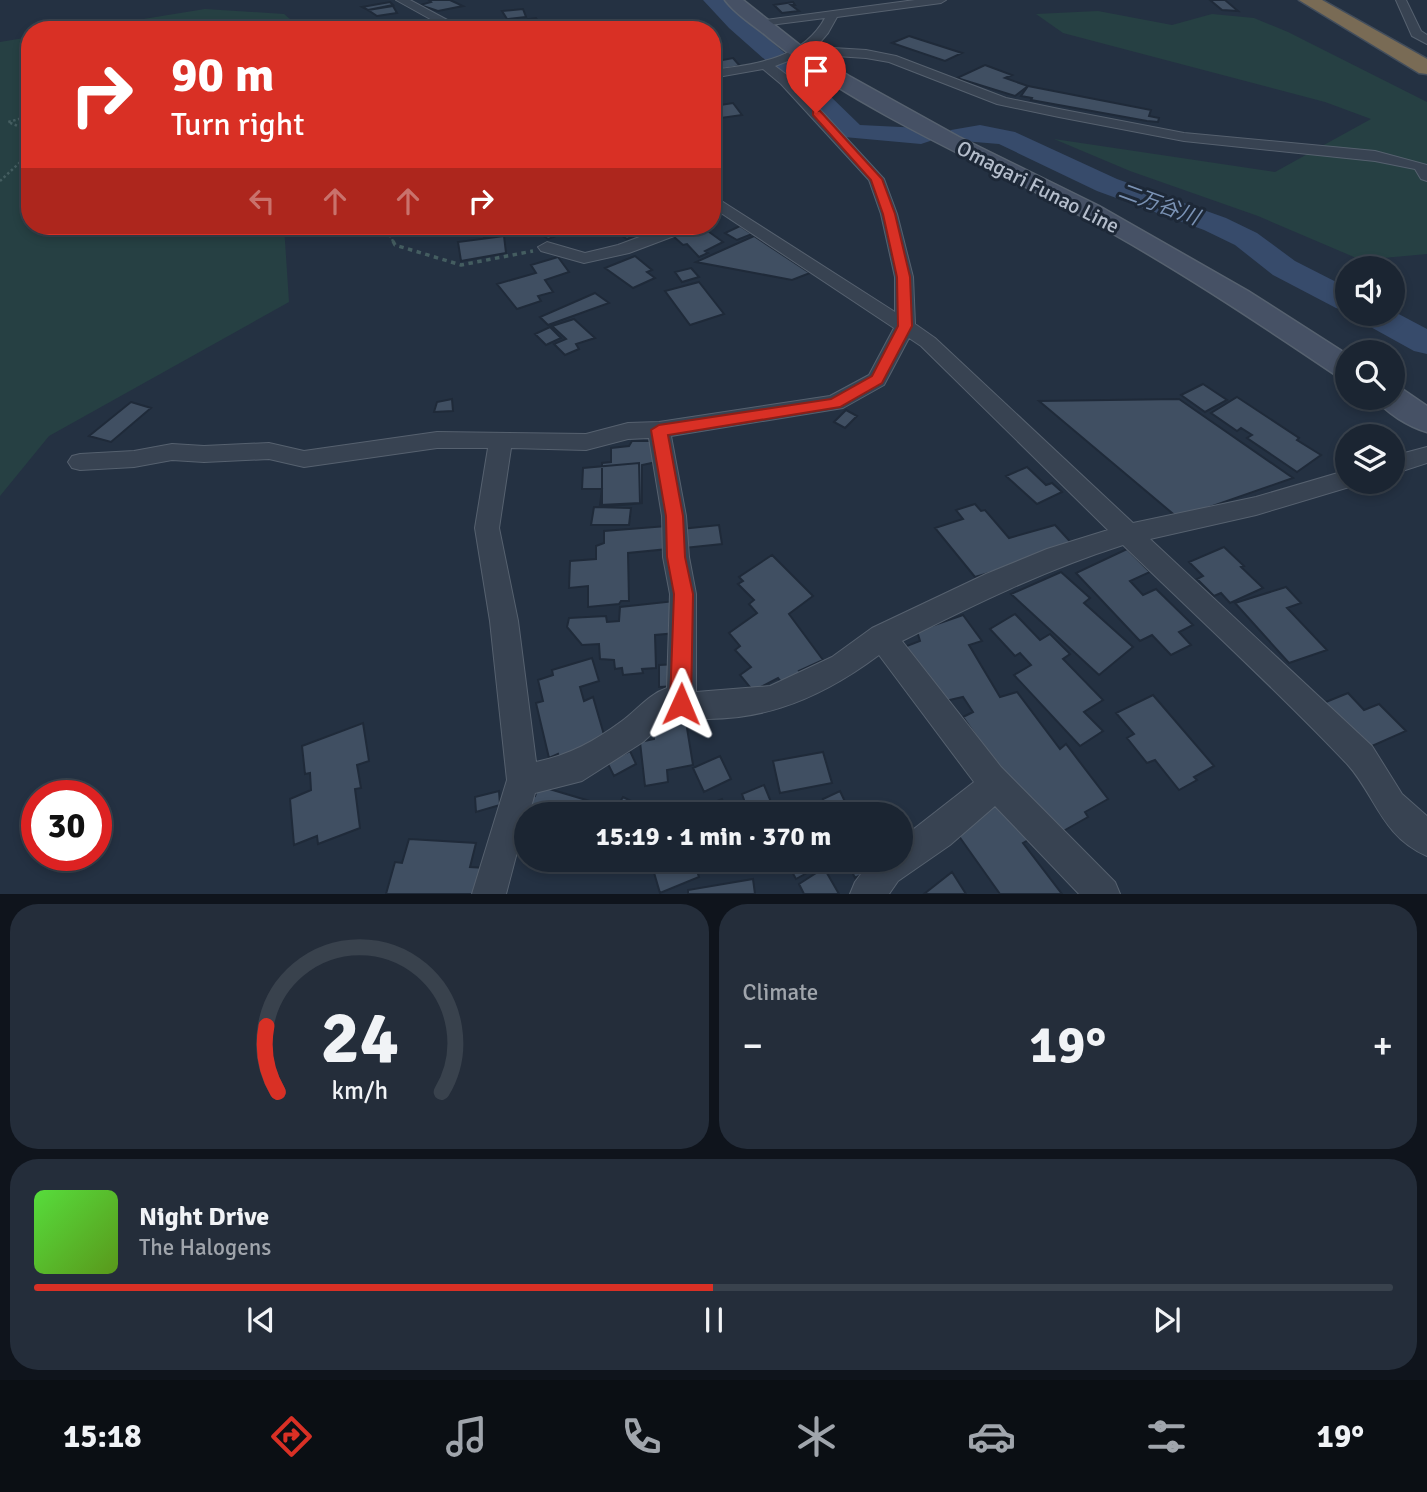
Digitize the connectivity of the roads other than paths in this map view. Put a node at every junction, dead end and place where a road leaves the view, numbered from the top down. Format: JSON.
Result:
{"nodes":[{"id":1,"x":401,"y":0,"type":"edge"},
{"id":2,"x":733,"y":0,"type":"edge"},
{"id":3,"x":941,"y":0,"type":"edge"},
{"id":4,"x":1308,"y":0,"type":"edge"},
{"id":5,"x":1327,"y":0,"type":"edge"},
{"id":6,"x":1401,"y":0,"type":"edge"},
{"id":7,"x":833,"y":14,"type":"junction"},
{"id":8,"x":442,"y":21,"type":"edge"},
{"id":9,"x":762,"y":23,"type":"junction"},
{"id":10,"x":1427,"y":40,"type":"edge"},
{"id":11,"x":804,"y":52,"type":"junction"},
{"id":12,"x":1427,"y":55,"type":"edge"},
{"id":13,"x":766,"y":66,"type":"junction"},
{"id":14,"x":1427,"y":68,"type":"edge"},
{"id":15,"x":721,"y":73,"type":"edge"},
{"id":16,"x":1427,"y":176,"type":"edge"},
{"id":17,"x":721,"y":210,"type":"edge"},
{"id":18,"x":660,"y":235,"type":"edge"},
{"id":19,"x":547,"y":247,"type":"road end"},
{"id":20,"x":905,"y":326,"type":"junction"},
{"id":21,"x":1335,"y":360,"type":"edge"},
{"id":22,"x":1405,"y":406,"type":"edge"},
{"id":23,"x":1427,"y":421,"type":"edge"},
{"id":24,"x":659,"y":430,"type":"junction"},
{"id":25,"x":501,"y":440,"type":"junction"},
{"id":26,"x":1427,"y":455,"type":"edge"},
{"id":27,"x":1405,"y":461,"type":"edge"},
{"id":28,"x":80,"y":462,"type":"dead end"},
{"id":29,"x":1335,"y":483,"type":"edge"},
{"id":30,"x":1127,"y":534,"type":"junction"},
{"id":31,"x":882,"y":637,"type":"junction"},
{"id":32,"x":681,"y":704,"type":"junction"},
{"id":33,"x":523,"y":780,"type":"junction"},
{"id":34,"x":996,"y":784,"type":"junction"},
{"id":35,"x":1427,"y":839,"type":"edge"},
{"id":36,"x":913,"y":851,"type":"edge"},
{"id":37,"x":884,"y":872,"type":"edge"},
{"id":38,"x":489,"y":894,"type":"edge"},
{"id":39,"x":867,"y":894,"type":"edge"},
{"id":40,"x":1103,"y":894,"type":"edge"}],
"edges":[{"from":1,"to":8,"type":"street"},
{"from":2,"to":9,"type":"main road","name":"Omagari Funao Line"},
{"from":3,"to":7,"type":"street"},
{"from":4,"to":14,"type":"highway"},
{"from":5,"to":12,"type":"highway"},
{"from":6,"to":10,"type":"street"},
{"from":7,"to":9,"type":"street"},
{"from":7,"to":11,"type":"street"},
{"from":9,"to":11,"type":"main road","name":"Omagari Funao Line"},
{"from":11,"to":13,"type":"street"},
{"from":11,"to":16,"type":"street"},
{"from":11,"to":21,"type":"main road","name":"Omagari Funao Line"},
{"from":13,"to":15,"type":"street"},
{"from":13,"to":20,"type":"street"},
{"from":17,"to":20,"type":"street"},
{"from":18,"to":19,"type":"street"},
{"from":20,"to":24,"type":"street"},
{"from":20,"to":30,"type":"street"},
{"from":22,"to":23,"type":"main road"},
{"from":24,"to":25,"type":"street"},
{"from":24,"to":32,"type":"street"},
{"from":25,"to":28,"type":"street"},
{"from":25,"to":33,"type":"street"},
{"from":26,"to":27,"type":"street"},
{"from":29,"to":30,"type":"street"},
{"from":30,"to":31,"type":"street"},
{"from":30,"to":35,"type":"street"},
{"from":31,"to":32,"type":"street"},
{"from":31,"to":34,"type":"street"},
{"from":32,"to":33,"type":"street"},
{"from":33,"to":38,"type":"street"},
{"from":34,"to":36,"type":"street"},
{"from":34,"to":40,"type":"street"},
{"from":37,"to":39,"type":"street"}]}
